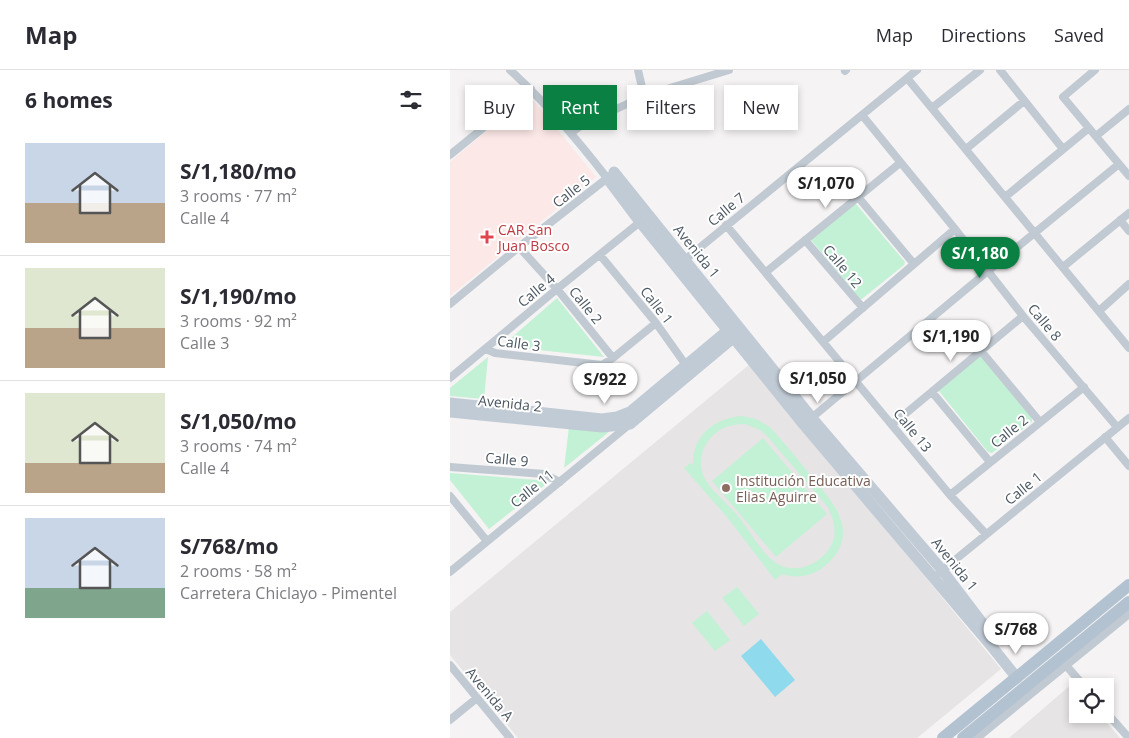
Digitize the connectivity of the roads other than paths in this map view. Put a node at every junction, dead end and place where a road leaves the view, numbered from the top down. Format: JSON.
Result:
{"nodes":[{"id":1,"x":510,"y":70,"type":"edge"},
{"id":2,"x":638,"y":70,"type":"edge"},
{"id":3,"x":916,"y":70,"type":"edge"},
{"id":4,"x":980,"y":70,"type":"edge"},
{"id":5,"x":1000,"y":70,"type":"edge"},
{"id":6,"x":1095,"y":70,"type":"edge"},
{"id":7,"x":725,"y":71,"type":"edge"},
{"id":8,"x":907,"y":78,"type":"junction"},
{"id":9,"x":527,"y":85,"type":"edge"},
{"id":10,"x":641,"y":85,"type":"edge"},
{"id":11,"x":680,"y":85,"type":"edge"},
{"id":12,"x":533,"y":91,"type":"edge"},
{"id":13,"x":1024,"y":101,"type":"junction"},
{"id":14,"x":627,"y":104,"type":"edge"},
{"id":15,"x":932,"y":108,"type":"junction"},
{"id":16,"x":1129,"y":109,"type":"edge"},
{"id":17,"x":862,"y":114,"type":"junction"},
{"id":18,"x":1089,"y":128,"type":"junction"},
{"id":19,"x":481,"y":130,"type":"edge"},
{"id":20,"x":572,"y":132,"type":"junction"},
{"id":21,"x":1096,"y":136,"type":"junction"},
{"id":22,"x":966,"y":149,"type":"junction"},
{"id":23,"x":1063,"y":149,"type":"junction"},
{"id":24,"x":450,"y":155,"type":"edge"},
{"id":25,"x":900,"y":163,"type":"junction"},
{"id":26,"x":1120,"y":164,"type":"junction"},
{"id":27,"x":611,"y":175,"type":"junction"},
{"id":28,"x":1129,"y":176,"type":"edge"},
{"id":29,"x":858,"y":197,"type":"junction"},
{"id":30,"x":1005,"y":198,"type":"junction"},
{"id":31,"x":1129,"y":213,"type":"edge"},
{"id":32,"x":1120,"y":220,"type":"junction"},
{"id":33,"x":640,"y":222,"type":"junction"},
{"id":34,"x":726,"y":225,"type":"junction"},
{"id":35,"x":955,"y":229,"type":"junction"},
{"id":36,"x":1129,"y":231,"type":"edge"},
{"id":37,"x":1035,"y":234,"type":"junction"},
{"id":38,"x":805,"y":240,"type":"junction"},
{"id":39,"x":519,"y":247,"type":"junction"},
{"id":40,"x":600,"y":255,"type":"junction"},
{"id":41,"x":680,"y":263,"type":"junction"},
{"id":42,"x":914,"y":264,"type":"junction"},
{"id":43,"x":1063,"y":267,"type":"junction"},
{"id":44,"x":988,"y":271,"type":"junction"},
{"id":45,"x":766,"y":272,"type":"junction"},
{"id":46,"x":1129,"y":284,"type":"edge"},
{"id":47,"x":557,"y":289,"type":"junction"},
{"id":48,"x":450,"y":304,"type":"edge"},
{"id":49,"x":863,"y":308,"type":"junction"},
{"id":50,"x":1099,"y":311,"type":"junction"},
{"id":51,"x":1023,"y":316,"type":"junction"},
{"id":52,"x":656,"y":323,"type":"junction"},
{"id":53,"x":735,"y":330,"type":"junction"},
{"id":54,"x":823,"y":342,"type":"junction"},
{"id":55,"x":1129,"y":348,"type":"edge"},
{"id":56,"x":486,"y":349,"type":"junction"},
{"id":57,"x":981,"y":351,"type":"junction"},
{"id":58,"x":613,"y":358,"type":"junction"},
{"id":59,"x":689,"y":369,"type":"junction"},
{"id":60,"x":450,"y":378,"type":"edge"},
{"id":61,"x":857,"y":381,"type":"junction"},
{"id":62,"x":1084,"y":387,"type":"junction"},
{"id":63,"x":932,"y":392,"type":"junction"},
{"id":64,"x":450,"y":403,"type":"edge"},
{"id":65,"x":450,"y":412,"type":"edge"},
{"id":66,"x":1129,"y":418,"type":"edge"},
{"id":67,"x":808,"y":421,"type":"junction"},
{"id":68,"x":1040,"y":422,"type":"junction"},
{"id":69,"x":630,"y":424,"type":"junction"},
{"id":70,"x":893,"y":424,"type":"junction"},
{"id":71,"x":1117,"y":427,"type":"junction"},
{"id":72,"x":1105,"y":437,"type":"junction"},
{"id":73,"x":990,"y":462,"type":"junction"},
{"id":74,"x":1129,"y":466,"type":"edge"},
{"id":75,"x":450,"y":467,"type":"edge"},
{"id":76,"x":560,"y":482,"type":"junction"},
{"id":77,"x":950,"y":495,"type":"junction"},
{"id":78,"x":450,"y":496,"type":"edge"},
{"id":79,"x":986,"y":534,"type":"junction"},
{"id":80,"x":487,"y":541,"type":"junction"},
{"id":81,"x":942,"y":570,"type":"junction"},
{"id":82,"x":450,"y":572,"type":"edge"},
{"id":83,"x":933,"y":578,"type":"junction"},
{"id":84,"x":1129,"y":585,"type":"edge"},
{"id":85,"x":1129,"y":602,"type":"edge"},
{"id":86,"x":1129,"y":614,"type":"edge"},
{"id":87,"x":1066,"y":645,"type":"junction"},
{"id":88,"x":993,"y":648,"type":"junction"},
{"id":89,"x":1063,"y":662,"type":"junction"},
{"id":90,"x":451,"y":667,"type":"edge"},
{"id":91,"x":1017,"y":678,"type":"junction"},
{"id":92,"x":1077,"y":678,"type":"edge"},
{"id":93,"x":477,"y":698,"type":"junction"},
{"id":94,"x":450,"y":720,"type":"edge"},
{"id":95,"x":1114,"y":721,"type":"edge"},
{"id":96,"x":507,"y":737,"type":"edge"},
{"id":97,"x":943,"y":738,"type":"edge"},
{"id":98,"x":963,"y":738,"type":"edge"},
{"id":99,"x":977,"y":738,"type":"edge"},
{"id":100,"x":1129,"y":738,"type":"edge"}],
"edges":[{"from":1,"to":9,"type":"street"},
{"from":2,"to":10,"type":"street"},
{"from":3,"to":8,"type":"street","name":"Calle 7"},
{"from":4,"to":15,"type":"street"},
{"from":5,"to":13,"type":"street"},
{"from":6,"to":18,"type":"street"},
{"from":7,"to":11,"type":"street"},
{"from":8,"to":15,"type":"street"},
{"from":8,"to":17,"type":"street","name":"Calle 7"},
{"from":12,"to":20,"type":"street"},
{"from":13,"to":22,"type":"street"},
{"from":13,"to":23,"type":"street"},
{"from":14,"to":20,"type":"street"},
{"from":15,"to":22,"type":"street"},
{"from":16,"to":21,"type":"street"},
{"from":17,"to":25,"type":"street","name":"Calle 8"},
{"from":17,"to":34,"type":"street","name":"Calle 7"},
{"from":18,"to":21,"type":"street"},
{"from":18,"to":23,"type":"street"},
{"from":19,"to":24,"type":"street"},
{"from":20,"to":27,"type":"street"},
{"from":21,"to":26,"type":"street"},
{"from":22,"to":30,"type":"street"},
{"from":23,"to":30,"type":"street"},
{"from":25,"to":29,"type":"street"},
{"from":25,"to":35,"type":"street","name":"Calle 8"},
{"from":26,"to":28,"type":"street"},
{"from":26,"to":37,"type":"street"},
{"from":27,"to":33,"type":"street","name":"Avenida 1"},
{"from":27,"to":39,"type":"street","name":"Calle 5"},
{"from":27,"to":41,"type":"street","name":"Avenida 1"},
{"from":29,"to":38,"type":"street"},
{"from":29,"to":42,"type":"street"},
{"from":30,"to":37,"type":"street"},
{"from":31,"to":32,"type":"street"},
{"from":32,"to":36,"type":"street"},
{"from":32,"to":43,"type":"street"},
{"from":33,"to":40,"type":"street","name":"Calle 4"},
{"from":33,"to":41,"type":"street","name":"Avenida 1"},
{"from":34,"to":41,"type":"street","name":"Calle 7"},
{"from":34,"to":45,"type":"street","name":"Calle 13"},
{"from":35,"to":42,"type":"street"},
{"from":35,"to":44,"type":"street","name":"Calle 8"},
{"from":37,"to":43,"type":"street"},
{"from":37,"to":44,"type":"street"},
{"from":38,"to":45,"type":"street"},
{"from":38,"to":49,"type":"street","name":"Calle 12"},
{"from":39,"to":47,"type":"street","name":"Calle 2"},
{"from":39,"to":48,"type":"street","name":"Calle 5"},
{"from":40,"to":47,"type":"street","name":"Calle 4"},
{"from":40,"to":52,"type":"street","name":"Calle 1"},
{"from":41,"to":53,"type":"street","name":"Avenida 1"},
{"from":42,"to":49,"type":"street"},
{"from":43,"to":50,"type":"street"},
{"from":44,"to":51,"type":"street","name":"Calle 8"},
{"from":44,"to":61,"type":"street"},
{"from":45,"to":54,"type":"street","name":"Calle 13"},
{"from":46,"to":50,"type":"street"},
{"from":47,"to":56,"type":"street","name":"Calle 4"},
{"from":47,"to":58,"type":"street","name":"Calle 2"},
{"from":49,"to":54,"type":"street"},
{"from":50,"to":55,"type":"street"},
{"from":51,"to":57,"type":"street"},
{"from":51,"to":62,"type":"street","name":"Calle 8"},
{"from":52,"to":58,"type":"street","name":"Calle 3"},
{"from":52,"to":59,"type":"street","name":"Calle 1"},
{"from":53,"to":59,"type":"street","name":"Avenida 2"},
{"from":53,"to":67,"type":"street","name":"Avenida 1"},
{"from":54,"to":61,"type":"street","name":"Calle 13"},
{"from":56,"to":58,"type":"street","name":"Calle 3"},
{"from":56,"to":60,"type":"street","name":"Calle 4"},
{"from":57,"to":63,"type":"street"},
{"from":57,"to":68,"type":"street"},
{"from":59,"to":64,"type":"street","name":"Avenida 2"},
{"from":59,"to":69,"type":"street","name":"Avenida 2"},
{"from":61,"to":67,"type":"street"},
{"from":61,"to":70,"type":"street","name":"Calle 13"},
{"from":62,"to":68,"type":"street","name":"Calle 2"},
{"from":62,"to":71,"type":"street","name":"Calle 8"},
{"from":63,"to":70,"type":"street"},
{"from":63,"to":73,"type":"street"},
{"from":65,"to":69,"type":"street","name":"Avenida 2"},
{"from":66,"to":71,"type":"street","name":"Calle 1"},
{"from":67,"to":81,"type":"street","name":"Avenida 1"},
{"from":67,"to":83,"type":"street","name":"Avenida 1"},
{"from":68,"to":73,"type":"street","name":"Calle 2"},
{"from":69,"to":76,"type":"street","name":"Calle 11"},
{"from":70,"to":77,"type":"street","name":"Calle 13"},
{"from":71,"to":72,"type":"street","name":"Calle 1"},
{"from":72,"to":74,"type":"street"},
{"from":72,"to":79,"type":"street","name":"Calle 1"},
{"from":73,"to":77,"type":"street","name":"Calle 2"},
{"from":75,"to":76,"type":"street","name":"Calle 9"},
{"from":76,"to":80,"type":"street","name":"Calle 11"},
{"from":77,"to":79,"type":"street","name":"Calle 13"},
{"from":78,"to":80,"type":"street"},
{"from":79,"to":81,"type":"street","name":"Calle 1"},
{"from":80,"to":82,"type":"street","name":"Calle 11"},
{"from":81,"to":83,"type":"street","name":"Calle 1"},
{"from":81,"to":88,"type":"street","name":"Avenida 1"},
{"from":83,"to":88,"type":"street","name":"Avenida 1"},
{"from":84,"to":87,"type":"main road"},
{"from":85,"to":87,"type":"main road"},
{"from":86,"to":89,"type":"street"},
{"from":87,"to":89,"type":"main road"},
{"from":87,"to":91,"type":"main road"},
{"from":88,"to":91,"type":"street"},
{"from":89,"to":92,"type":"street"},
{"from":89,"to":98,"type":"main road"},
{"from":89,"to":99,"type":"street"},
{"from":90,"to":93,"type":"street","name":"Avenida A"},
{"from":91,"to":97,"type":"main road"},
{"from":93,"to":94,"type":"street"},
{"from":93,"to":96,"type":"street","name":"Avenida A"},
{"from":95,"to":100,"type":"street"}]}
